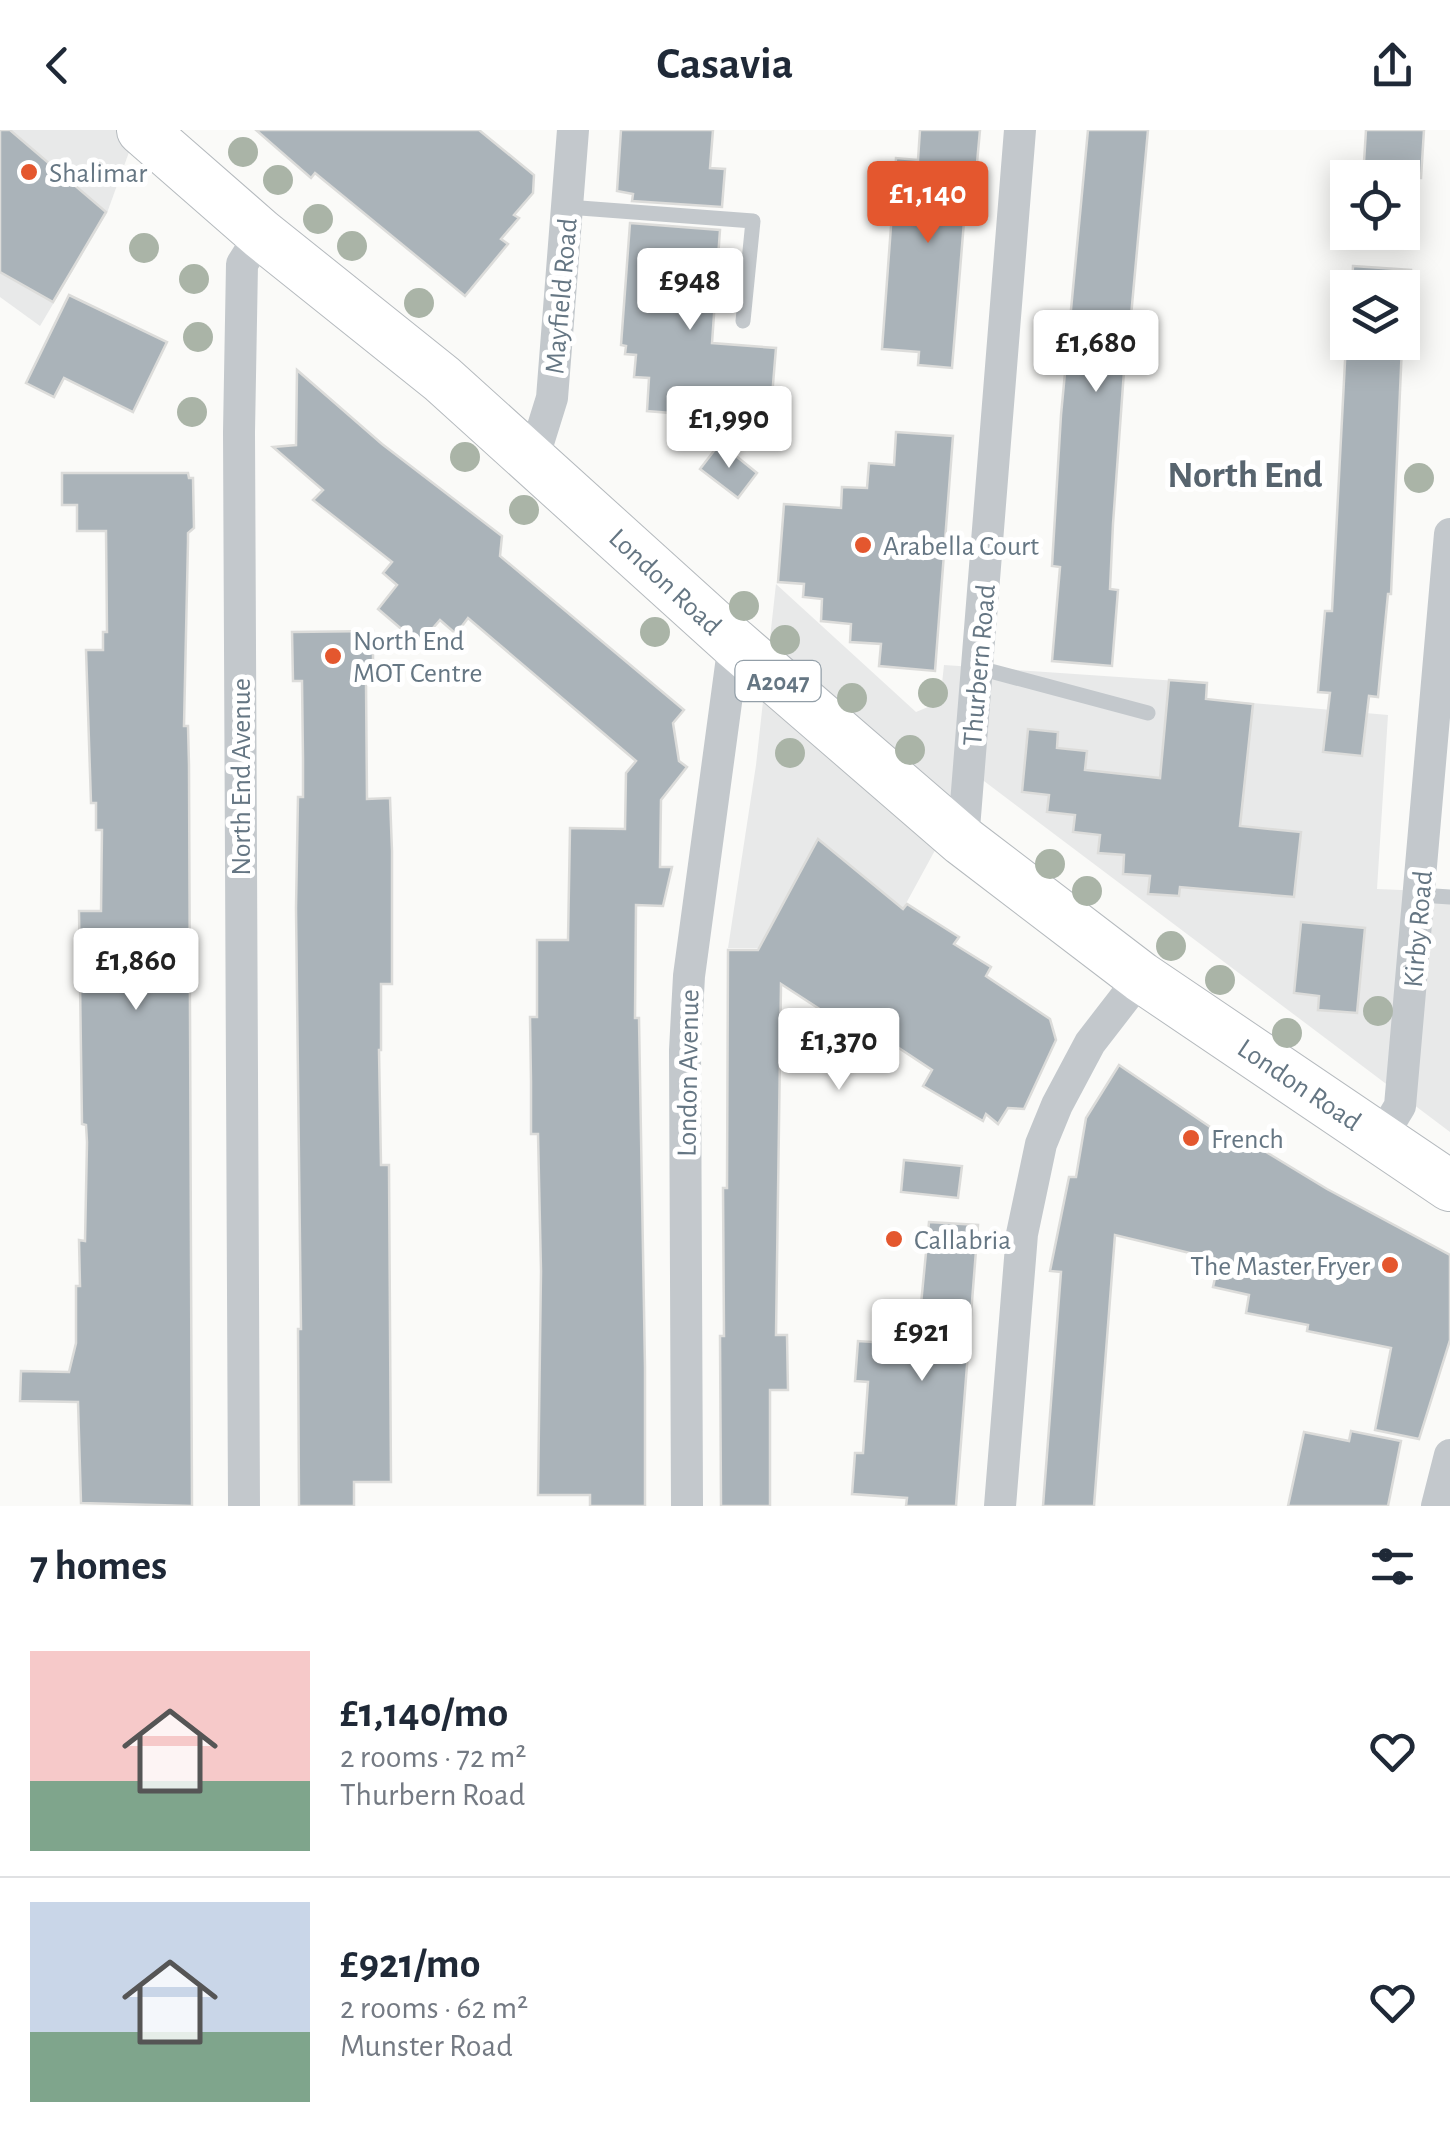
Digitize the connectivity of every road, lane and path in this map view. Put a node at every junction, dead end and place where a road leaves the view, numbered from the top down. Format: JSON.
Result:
{"nodes":[{"id":1,"x":142,"y":130,"type":"edge"},
{"id":2,"x":573,"y":130,"type":"edge"},
{"id":3,"x":1020,"y":130,"type":"edge"},
{"id":4,"x":568,"y":207,"type":"junction"},
{"id":5,"x":261,"y":234,"type":"junction"},
{"id":6,"x":743,"y":320,"type":"dead end"},
{"id":7,"x":534,"y":458,"type":"junction"},
{"id":8,"x":1450,"y":534,"type":"edge"},
{"id":9,"x":734,"y":643,"type":"junction"},
{"id":10,"x":979,"y":668,"type":"junction"},
{"id":11,"x":1148,"y":713,"type":"dead end"},
{"id":12,"x":963,"y":841,"type":"junction"},
{"id":13,"x":1435,"y":896,"type":"edge"},
{"id":14,"x":1141,"y":978,"type":"junction"},
{"id":15,"x":1380,"y":1139,"type":"junction"},
{"id":16,"x":1450,"y":1186,"type":"edge"},
{"id":17,"x":1450,"y":1455,"type":"edge"},
{"id":18,"x":244,"y":1506,"type":"edge"},
{"id":19,"x":687,"y":1506,"type":"edge"},
{"id":20,"x":1000,"y":1506,"type":"edge"},
{"id":21,"x":1437,"y":1506,"type":"edge"}],
"edges":[{"from":1,"to":5,"type":"main road","name":"London Road","number":"A2047"},
{"from":2,"to":4,"type":"street","name":"Mayfield Road"},
{"from":3,"to":10,"type":"street","name":"Thurbern Road"},
{"from":4,"to":6,"type":"lane"},
{"from":4,"to":7,"type":"street","name":"Mayfield Road"},
{"from":5,"to":7,"type":"main road","name":"London Road","number":"A2047"},
{"from":5,"to":18,"type":"street","name":"North End Avenue"},
{"from":7,"to":9,"type":"main road","name":"London Road","number":"A2047"},
{"from":8,"to":13,"type":"street","name":"Kirby Road"},
{"from":9,"to":12,"type":"main road","name":"London Road","number":"A2047"},
{"from":9,"to":19,"type":"street","name":"London Avenue"},
{"from":10,"to":11,"type":"lane"},
{"from":10,"to":12,"type":"street","name":"Thurbern Road"},
{"from":12,"to":14,"type":"main road","name":"London Road","number":"A2047"},
{"from":13,"to":15,"type":"street","name":"Kirby Road"},
{"from":14,"to":15,"type":"main road","name":"London Road","number":"A2047"},
{"from":14,"to":20,"type":"street"},
{"from":15,"to":16,"type":"main road","name":"London Road","number":"A2047"},
{"from":17,"to":21,"type":"street"}]}
